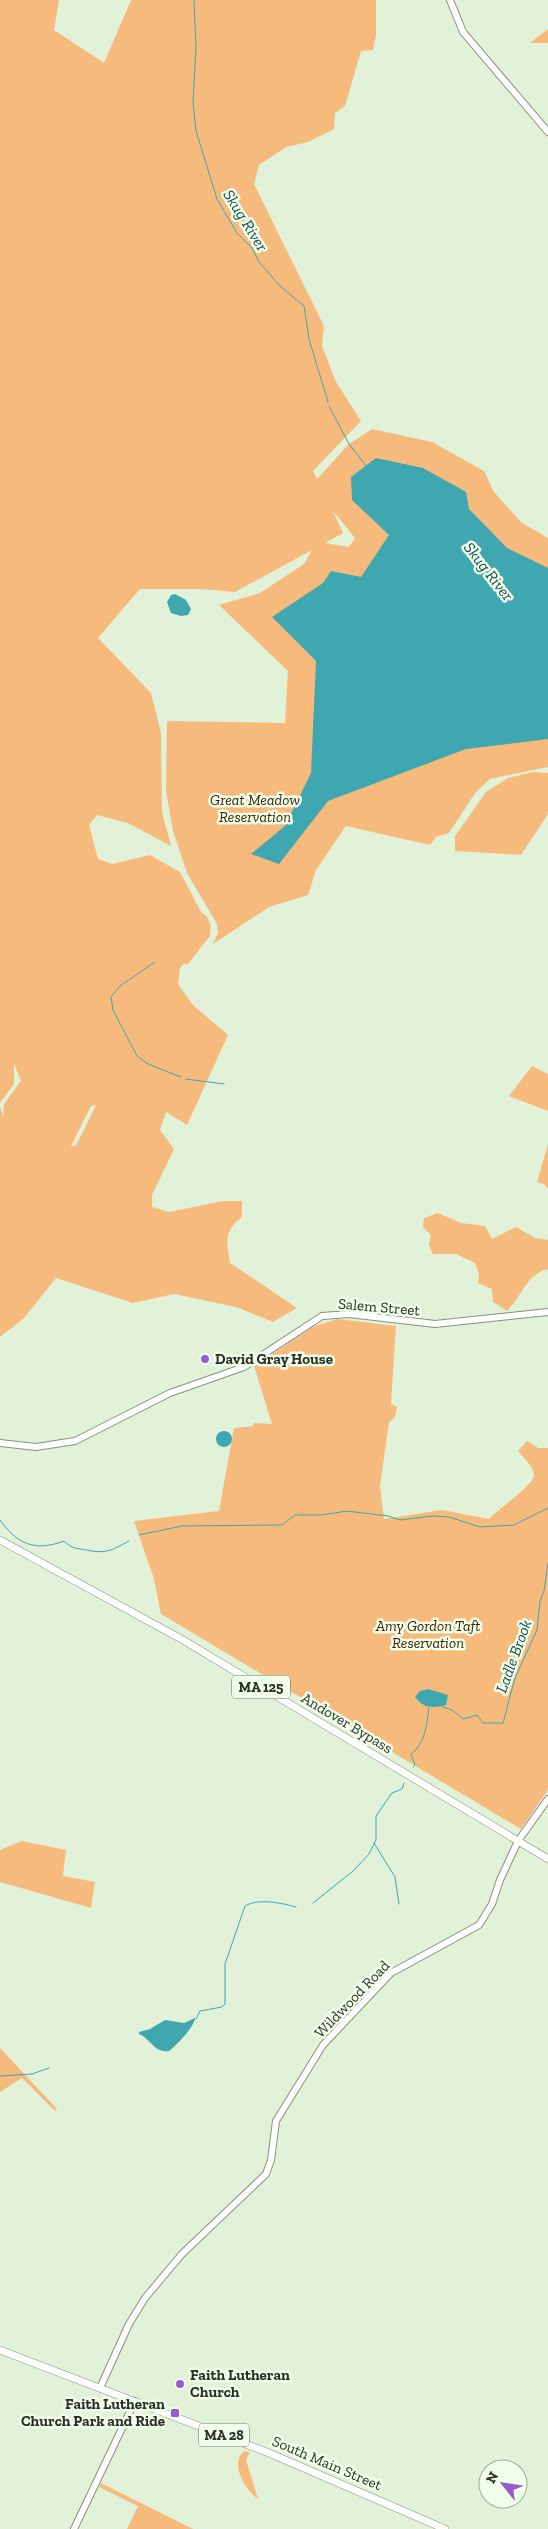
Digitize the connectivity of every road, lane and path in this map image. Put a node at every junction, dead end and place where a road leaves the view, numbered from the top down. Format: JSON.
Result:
{"nodes":[{"id":1,"x":450,"y":0,"type":"edge"},
{"id":2,"x":548,"y":132,"type":"edge"},
{"id":3,"x":548,"y":1312,"type":"edge"},
{"id":4,"x":0,"y":1443,"type":"edge"},
{"id":5,"x":0,"y":1540,"type":"edge"},
{"id":6,"x":548,"y":1799,"type":"edge"},
{"id":7,"x":518,"y":1841,"type":"junction"},
{"id":8,"x":548,"y":1859,"type":"edge"},
{"id":9,"x":0,"y":2350,"type":"edge"},
{"id":10,"x":100,"y":2388,"type":"junction"},
{"id":11,"x":135,"y":2401,"type":"junction"},
{"id":12,"x":74,"y":2529,"type":"edge"},
{"id":13,"x":445,"y":2529,"type":"edge"}],
"edges":[{"from":1,"to":2,"type":"street"},
{"from":3,"to":4,"type":"street","name":"Salem Street"},
{"from":5,"to":7,"type":"main road","name":"Andover Bypass","number":"MA 125"},
{"from":6,"to":7,"type":"street","name":"Wildwood Road"},
{"from":7,"to":8,"type":"main road","name":"Andover Bypass","number":"MA 125"},
{"from":7,"to":10,"type":"street","name":"Wildwood Road"},
{"from":9,"to":10,"type":"main road","name":"South Main Street","number":"MA 28"},
{"from":10,"to":11,"type":"main road","name":"South Main Street","number":"MA 28"},
{"from":11,"to":12,"type":"street"},
{"from":11,"to":13,"type":"main road","name":"South Main Street","number":"MA 28"}]}
